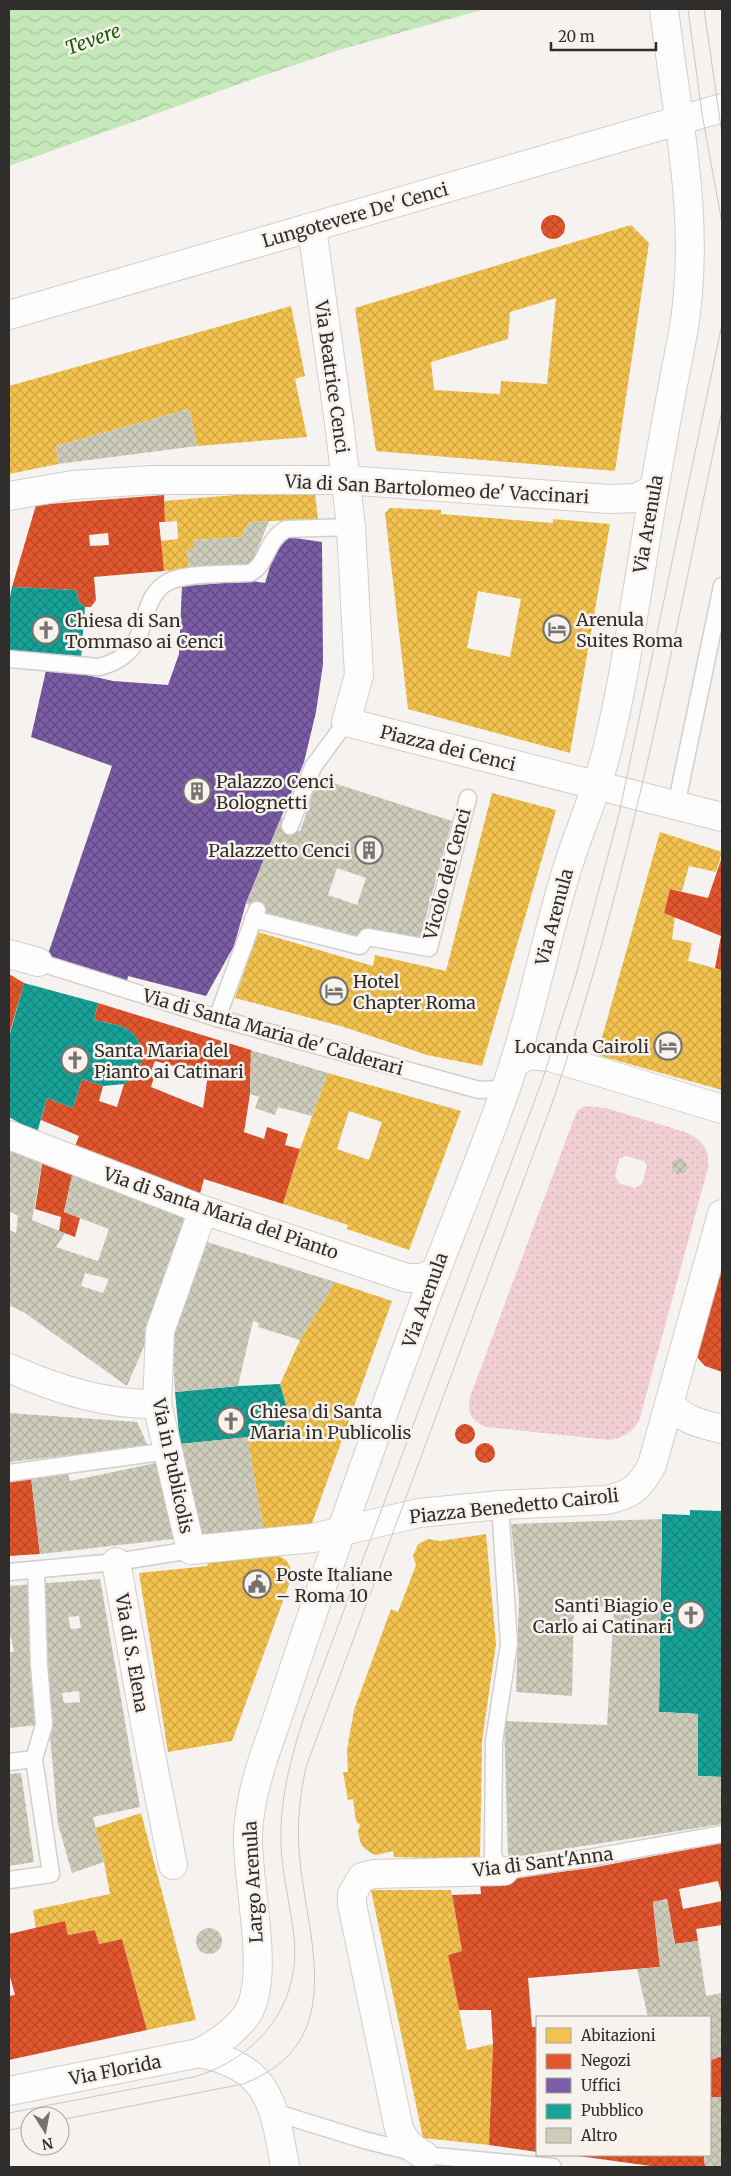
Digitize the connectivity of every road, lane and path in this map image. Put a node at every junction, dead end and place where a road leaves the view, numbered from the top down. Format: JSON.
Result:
{"nodes":[{"id":1,"x":664,"y":9,"type":"edge"},
{"id":2,"x":701,"y":114,"type":"edge"},
{"id":3,"x":312,"y":228,"type":"junction"},
{"id":4,"x":9,"y":315,"type":"edge"},
{"id":5,"x":346,"y":480,"type":"junction"},
{"id":6,"x":654,"y":489,"type":"junction"},
{"id":7,"x":9,"y":496,"type":"edge"},
{"id":8,"x":351,"y":527,"type":"junction"},
{"id":9,"x":722,"y":586,"type":"edge"},
{"id":10,"x":9,"y":659,"type":"edge"},
{"id":11,"x":346,"y":722,"type":"junction"},
{"id":12,"x":597,"y":786,"type":"junction"},
{"id":13,"x":468,"y":798,"type":"dead end"},
{"id":14,"x":676,"y":806,"type":"junction"},
{"id":15,"x":722,"y":817,"type":"edge"},
{"id":16,"x":290,"y":826,"type":"dead end"},
{"id":17,"x":9,"y":954,"type":"edge"},
{"id":18,"x":38,"y":962,"type":"joint"},
{"id":19,"x":217,"y":1018,"type":"junction"},
{"id":20,"x":511,"y":1073,"type":"junction"},
{"id":21,"x":722,"y":1110,"type":"edge"},
{"id":22,"x":9,"y":1136,"type":"edge"},
{"id":23,"x":203,"y":1210,"type":"junction"},
{"id":24,"x":722,"y":1214,"type":"edge"},
{"id":25,"x":436,"y":1272,"type":"junction"},
{"id":26,"x":9,"y":1368,"type":"edge"},
{"id":27,"x":157,"y":1404,"type":"junction"},
{"id":28,"x":670,"y":1404,"type":"junction"},
{"id":29,"x":722,"y":1429,"type":"edge"},
{"id":30,"x":168,"y":1451,"type":"junction"},
{"id":31,"x":9,"y":1473,"type":"edge"},
{"id":32,"x":500,"y":1505,"type":"junction"},
{"id":33,"x":342,"y":1532,"type":"junction"},
{"id":34,"x":191,"y":1550,"type":"junction"},
{"id":35,"x":116,"y":1562,"type":"junction"},
{"id":36,"x":36,"y":1570,"type":"junction"},
{"id":37,"x":9,"y":1572,"type":"edge"},
{"id":38,"x":288,"y":1684,"type":"joint"},
{"id":39,"x":34,"y":1759,"type":"junction"},
{"id":40,"x":9,"y":1762,"type":"edge"},
{"id":41,"x":722,"y":1834,"type":"edge"},
{"id":42,"x":173,"y":1865,"type":"dead end"},
{"id":43,"x":504,"y":1871,"type":"junction"},
{"id":44,"x":9,"y":1880,"type":"edge"},
{"id":45,"x":209,"y":2047,"type":"junction"},
{"id":46,"x":9,"y":2091,"type":"edge"},
{"id":47,"x":274,"y":2112,"type":"junction"},
{"id":48,"x":424,"y":2154,"type":"junction"},
{"id":49,"x":285,"y":2167,"type":"edge"},
{"id":50,"x":553,"y":2167,"type":"edge"}],
"edges":[{"from":1,"to":2,"type":"street","name":"Via Arenula"},
{"from":2,"to":3,"type":"street","name":"Lungotevere De' Cenci"},
{"from":2,"to":6,"type":"street","name":"Via Arenula"},
{"from":3,"to":4,"type":"street","name":"Lungotevere De' Cenci"},
{"from":3,"to":5,"type":"street","name":"Via Beatrice Cenci"},
{"from":5,"to":6,"type":"street","name":"Via di San Bartolomeo de' Vaccinari"},
{"from":5,"to":7,"type":"street","name":"Via di San Bartolomeo de' Vaccinari"},
{"from":5,"to":8,"type":"street","name":"Via Beatrice Cenci"},
{"from":6,"to":12,"type":"street","name":"Via Arenula"},
{"from":8,"to":10,"type":"lane"},
{"from":8,"to":11,"type":"street","name":"Via Beatrice Cenci"},
{"from":9,"to":14,"type":"lane"},
{"from":11,"to":12,"type":"street","name":"Piazza dei Cenci"},
{"from":11,"to":16,"type":"lane"},
{"from":12,"to":14,"type":"street","name":"Piazza dei Cenci"},
{"from":12,"to":20,"type":"street","name":"Via Arenula"},
{"from":13,"to":19,"type":"lane","name":"Vicolo dei Cenci"},
{"from":14,"to":15,"type":"street","name":"Piazza dei Cenci"},
{"from":17,"to":18,"type":"street"},
{"from":18,"to":19,"type":"lane","name":"Via di Santa Maria de' Calderari"},
{"from":19,"to":20,"type":"lane","name":"Via di Santa Maria de' Calderari"},
{"from":20,"to":21,"type":"street"},
{"from":20,"to":25,"type":"street","name":"Via Arenula"},
{"from":22,"to":23,"type":"street","name":"Via di Santa Maria del Pianto"},
{"from":23,"to":25,"type":"street","name":"Via di Santa Maria del Pianto"},
{"from":23,"to":27,"type":"street","name":"Via in Publicolis"},
{"from":24,"to":28,"type":"street","name":"Piazza Benedetto Cairoli"},
{"from":25,"to":33,"type":"street","name":"Via Arenula"},
{"from":26,"to":27,"type":"street"},
{"from":27,"to":30,"type":"street","name":"Via in Publicolis"},
{"from":28,"to":29,"type":"street"},
{"from":28,"to":32,"type":"street","name":"Piazza Benedetto Cairoli"},
{"from":30,"to":31,"type":"lane"},
{"from":30,"to":34,"type":"street","name":"Via in Publicolis"},
{"from":32,"to":33,"type":"street","name":"Piazza Benedetto Cairoli"},
{"from":32,"to":43,"type":"lane"},
{"from":33,"to":34,"type":"street","name":"Piazza Benedetto Cairoli"},
{"from":33,"to":38,"type":"street","name":"Via Arenula"},
{"from":34,"to":35,"type":"lane"},
{"from":35,"to":36,"type":"lane"},
{"from":35,"to":42,"type":"street","name":"Via di S. Elena"},
{"from":36,"to":37,"type":"lane"},
{"from":36,"to":39,"type":"lane"},
{"from":38,"to":45,"type":"street","name":"Largo Arenula"},
{"from":39,"to":40,"type":"lane"},
{"from":39,"to":44,"type":"lane"},
{"from":41,"to":43,"type":"lane","name":"Via di Sant'Anna"},
{"from":43,"to":48,"type":"street","name":"Via di Sant'Anna"},
{"from":45,"to":46,"type":"street","name":"Via Florida"},
{"from":45,"to":47,"type":"street"},
{"from":47,"to":48,"type":"lane"},
{"from":47,"to":49,"type":"street"},
{"from":48,"to":50,"type":"lane"}]}
